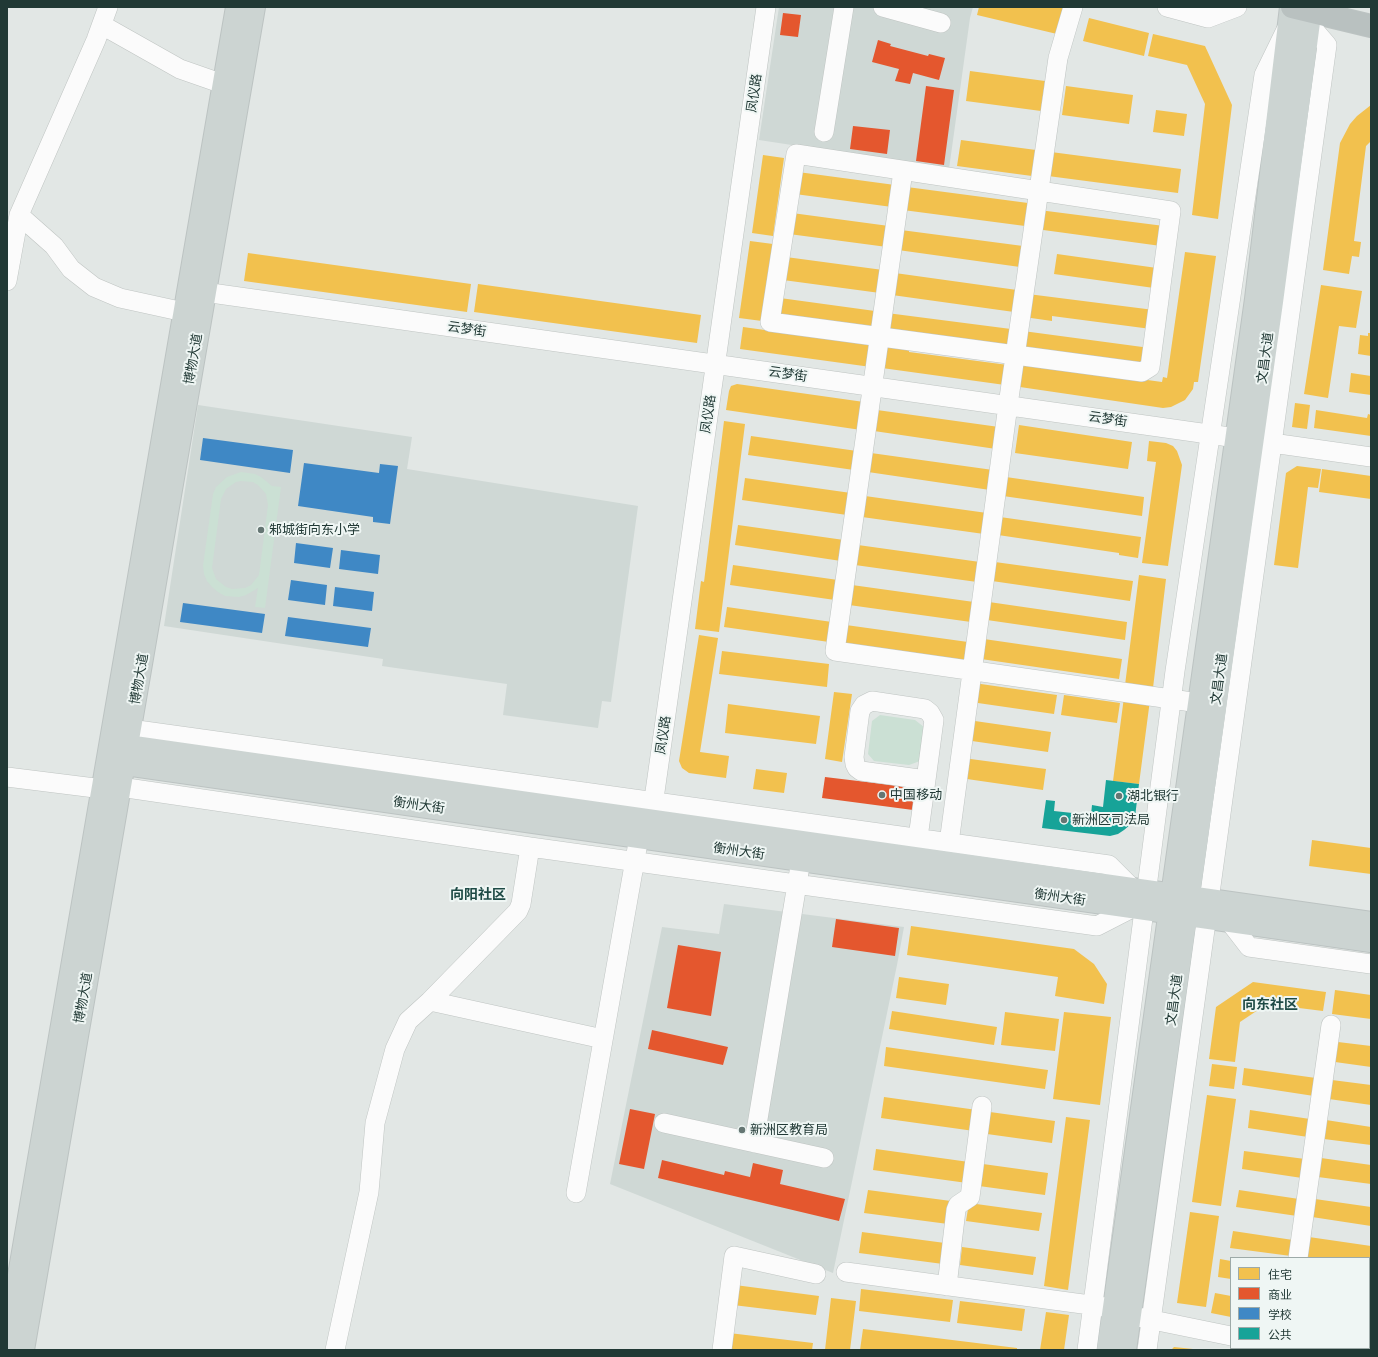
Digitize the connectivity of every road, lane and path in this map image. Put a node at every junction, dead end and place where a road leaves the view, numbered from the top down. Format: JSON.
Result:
{"nodes":[{"id":1,"x":108,"y":7,"type":"edge"},
{"id":2,"x":237,"y":7,"type":"edge"},
{"id":3,"x":254,"y":7,"type":"edge"},
{"id":4,"x":766,"y":7,"type":"edge"},
{"id":5,"x":844,"y":7,"type":"edge"},
{"id":6,"x":883,"y":7,"type":"edge"},
{"id":7,"x":1073,"y":7,"type":"edge"},
{"id":8,"x":1168,"y":7,"type":"edge"},
{"id":9,"x":1237,"y":7,"type":"edge"},
{"id":10,"x":1301,"y":13,"type":"edge"},
{"id":11,"x":941,"y":23,"type":"dead end"},
{"id":12,"x":102,"y":25,"type":"junction"},
{"id":13,"x":1371,"y":26,"type":"edge"},
{"id":14,"x":223,"y":84,"type":"junction"},
{"id":15,"x":824,"y":132,"type":"dead end"},
{"id":16,"x":903,"y":171,"type":"junction"},
{"id":17,"x":1039,"y":191,"type":"junction"},
{"id":18,"x":19,"y":215,"type":"junction"},
{"id":19,"x":7,"y":281,"type":"edge"},
{"id":20,"x":204,"y":292,"type":"junction"},
{"id":21,"x":184,"y":312,"type":"junction"},
{"id":22,"x":880,"y":336,"type":"junction"},
{"id":23,"x":1016,"y":355,"type":"junction"},
{"id":24,"x":715,"y":364,"type":"junction"},
{"id":25,"x":872,"y":386,"type":"junction"},
{"id":26,"x":1008,"y":405,"type":"junction"},
{"id":27,"x":1211,"y":434,"type":"junction"},
{"id":28,"x":1254,"y":440,"type":"junction"},
{"id":29,"x":1371,"y":457,"type":"edge"},
{"id":30,"x":972,"y":670,"type":"junction"},
{"id":31,"x":1172,"y":699,"type":"junction"},
{"id":32,"x":1199,"y":703,"type":"junction"},
{"id":33,"x":120,"y":749,"type":"junction"},
{"id":34,"x":7,"y":777,"type":"edge"},
{"id":35,"x":926,"y":780,"type":"junction"},
{"id":36,"x":112,"y":788,"type":"junction"},
{"id":37,"x":648,"y":820,"type":"junction"},
{"id":38,"x":949,"y":843,"type":"junction"},
{"id":39,"x":530,"y":847,"type":"junction"},
{"id":40,"x":917,"y":848,"type":"junction"},
{"id":41,"x":801,"y":860,"type":"junction"},
{"id":42,"x":634,"y":862,"type":"junction"},
{"id":43,"x":797,"y":885,"type":"junction"},
{"id":44,"x":1140,"y":899,"type":"junction"},
{"id":45,"x":1189,"y":906,"type":"junction"},
{"id":46,"x":1229,"y":921,"type":"junction"},
{"id":47,"x":1371,"y":923,"type":"edge"},
{"id":48,"x":1371,"y":941,"type":"edge"},
{"id":49,"x":1371,"y":964,"type":"edge"},
{"id":50,"x":430,"y":1000,"type":"junction"},
{"id":51,"x":1331,"y":1025,"type":"dead end"},
{"id":52,"x":603,"y":1039,"type":"junction"},
{"id":53,"x":982,"y":1106,"type":"dead end"},
{"id":54,"x":664,"y":1123,"type":"dead end"},
{"id":55,"x":754,"y":1143,"type":"junction"},
{"id":56,"x":824,"y":1158,"type":"dead end"},
{"id":57,"x":576,"y":1193,"type":"dead end"},
{"id":58,"x":1298,"y":1257,"type":"edge"},
{"id":59,"x":846,"y":1272,"type":"dead end"},
{"id":60,"x":816,"y":1274,"type":"dead end"},
{"id":61,"x":946,"y":1286,"type":"junction"},
{"id":62,"x":1093,"y":1305,"type":"junction"},
{"id":63,"x":1122,"y":1312,"type":"junction"},
{"id":64,"x":1151,"y":1320,"type":"junction"},
{"id":65,"x":1230,"y":1336,"type":"edge"},
{"id":66,"x":7,"y":1345,"type":"edge"},
{"id":67,"x":23,"y":1350,"type":"edge"},
{"id":68,"x":335,"y":1350,"type":"edge"},
{"id":69,"x":722,"y":1350,"type":"edge"},
{"id":70,"x":1087,"y":1350,"type":"edge"},
{"id":71,"x":1108,"y":1350,"type":"edge"},
{"id":72,"x":1125,"y":1350,"type":"edge"},
{"id":73,"x":1147,"y":1350,"type":"edge"}],
"edges":[{"from":1,"to":12,"type":"street"},
{"from":2,"to":14,"type":"main road","name":"博物大道"},
{"from":3,"to":20,"type":"main road","name":"博物大道"},
{"from":4,"to":24,"type":"street","name":"凤仪路"},
{"from":5,"to":15,"type":"street"},
{"from":6,"to":11,"type":"street"},
{"from":7,"to":17,"type":"street"},
{"from":8,"to":9,"type":"street"},
{"from":10,"to":13,"type":"highway"},
{"from":10,"to":27,"type":"street"},
{"from":10,"to":28,"type":"main road","name":"文昌大道"},
{"from":10,"to":28,"type":"street"},
{"from":12,"to":14,"type":"street"},
{"from":12,"to":18,"type":"street"},
{"from":14,"to":21,"type":"main road","name":"博物大道"},
{"from":16,"to":17,"type":"street"},
{"from":16,"to":22,"type":"street"},
{"from":16,"to":22,"type":"street"},
{"from":17,"to":23,"type":"street"},
{"from":17,"to":23,"type":"street"},
{"from":18,"to":19,"type":"street"},
{"from":18,"to":21,"type":"street"},
{"from":20,"to":24,"type":"street","name":"云梦街"},
{"from":20,"to":33,"type":"main road","name":"博物大道"},
{"from":21,"to":33,"type":"main road","name":"博物大道"},
{"from":22,"to":23,"type":"street"},
{"from":22,"to":25,"type":"street"},
{"from":23,"to":26,"type":"street"},
{"from":24,"to":25,"type":"street","name":"云梦街"},
{"from":24,"to":37,"type":"street","name":"凤仪路"},
{"from":25,"to":26,"type":"street","name":"云梦街"},
{"from":25,"to":30,"type":"street"},
{"from":26,"to":27,"type":"street","name":"云梦街"},
{"from":26,"to":30,"type":"street"},
{"from":27,"to":28,"type":"street","name":"云梦街"},
{"from":27,"to":31,"type":"street"},
{"from":28,"to":29,"type":"street","name":"云梦街"},
{"from":28,"to":32,"type":"main road","name":"文昌大道"},
{"from":28,"to":45,"type":"main road","name":"文昌大道"},
{"from":30,"to":31,"type":"street"},
{"from":30,"to":38,"type":"street"},
{"from":31,"to":32,"type":"street"},
{"from":31,"to":44,"type":"street"},
{"from":32,"to":45,"type":"main road","name":"文昌大道"},
{"from":33,"to":36,"type":"main road","name":"博物大道"},
{"from":33,"to":37,"type":"main road","name":"衡州大街"},
{"from":33,"to":37,"type":"street"},
{"from":34,"to":36,"type":"street"},
{"from":35,"to":35,"type":"street"},
{"from":35,"to":40,"type":"street"},
{"from":36,"to":39,"type":"street"},
{"from":36,"to":66,"type":"main road","name":"博物大道"},
{"from":36,"to":67,"type":"main road","name":"博物大道"},
{"from":37,"to":40,"type":"main road","name":"衡州大街"},
{"from":37,"to":41,"type":"main road","name":"衡州大街"},
{"from":37,"to":42,"type":"street","name":"凤仪路"},
{"from":38,"to":40,"type":"street"},
{"from":38,"to":44,"type":"street"},
{"from":39,"to":42,"type":"street"},
{"from":39,"to":50,"type":"street"},
{"from":40,"to":44,"type":"main road","name":"衡州大街"},
{"from":41,"to":43,"type":"street"},
{"from":41,"to":44,"type":"main road","name":"衡州大街"},
{"from":42,"to":43,"type":"street"},
{"from":42,"to":52,"type":"street","name":"凤仪路"},
{"from":43,"to":44,"type":"street"},
{"from":43,"to":55,"type":"street"},
{"from":44,"to":45,"type":"main road","name":"衡州大街"},
{"from":44,"to":62,"type":"street"},
{"from":45,"to":46,"type":"main road","name":"衡州大街"},
{"from":45,"to":47,"type":"main road","name":"衡州大街"},
{"from":45,"to":63,"type":"main road","name":"文昌大道"},
{"from":45,"to":64,"type":"street"},
{"from":46,"to":48,"type":"main road","name":"衡州大街"},
{"from":46,"to":49,"type":"street"},
{"from":50,"to":52,"type":"street"},
{"from":50,"to":68,"type":"street"},
{"from":51,"to":58,"type":"street"},
{"from":52,"to":57,"type":"street","name":"凤仪路"},
{"from":53,"to":61,"type":"street"},
{"from":54,"to":55,"type":"street"},
{"from":55,"to":56,"type":"street"},
{"from":59,"to":61,"type":"street"},
{"from":60,"to":69,"type":"street"},
{"from":61,"to":62,"type":"street"},
{"from":62,"to":63,"type":"street"},
{"from":62,"to":70,"type":"street"},
{"from":63,"to":64,"type":"street"},
{"from":63,"to":71,"type":"main road","name":"文昌大道"},
{"from":63,"to":72,"type":"main road","name":"文昌大道"},
{"from":64,"to":65,"type":"street"},
{"from":64,"to":73,"type":"street"}]}
